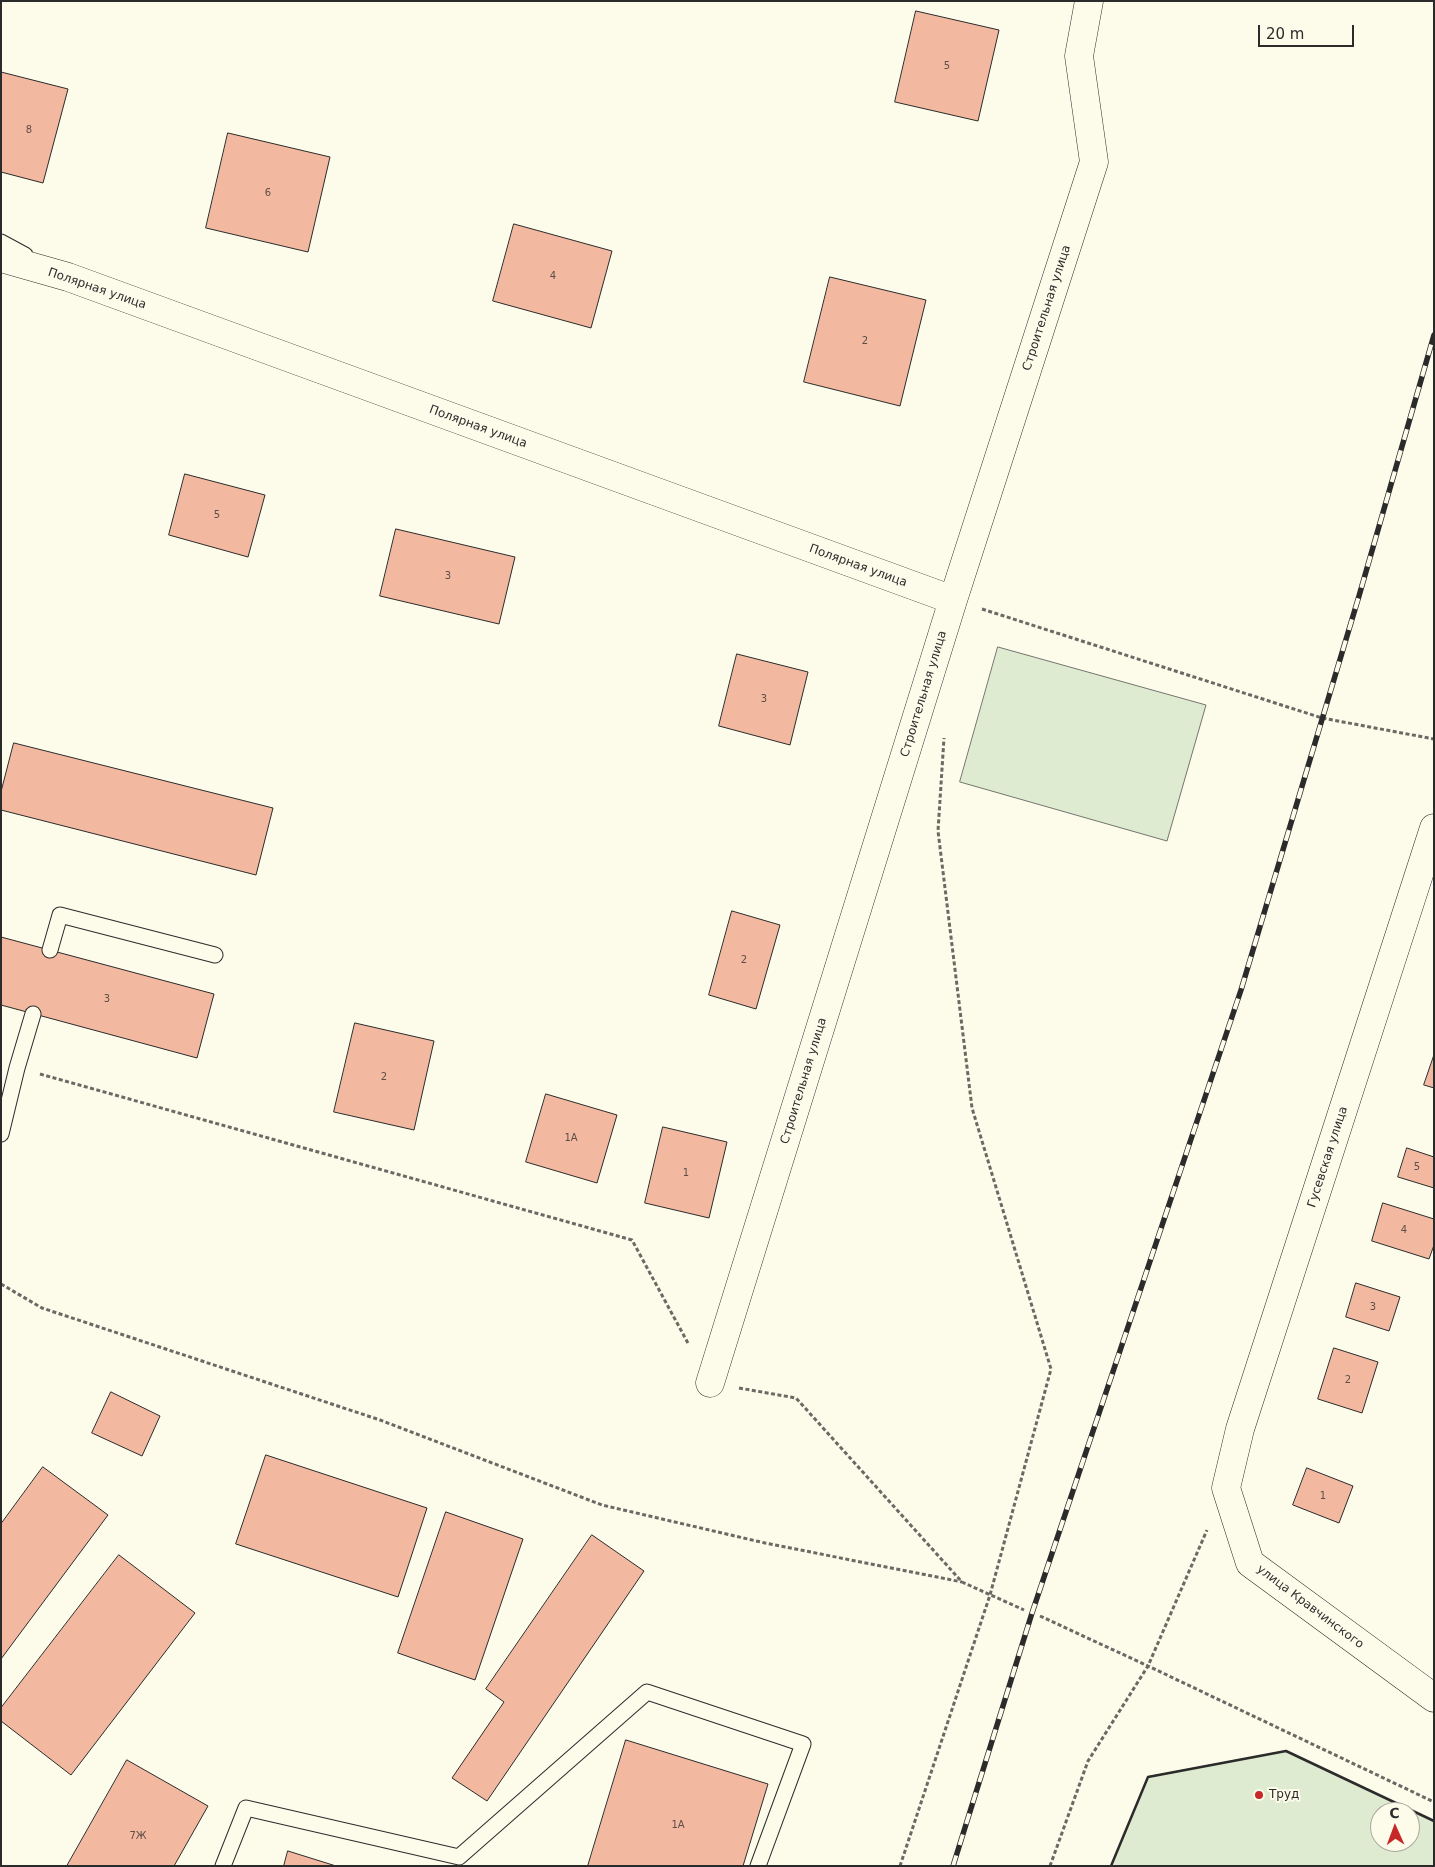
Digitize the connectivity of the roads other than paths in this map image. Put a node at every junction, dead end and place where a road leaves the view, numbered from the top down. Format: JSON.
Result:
{"nodes":[{"id":1,"x":1089,"y":1,"type":"edge"},
{"id":2,"x":1,"y":242,"type":"edge"},
{"id":3,"x":1,"y":258,"type":"edge"},
{"id":4,"x":68,"y":277,"type":"junction"},
{"id":5,"x":953,"y":600,"type":"junction"},
{"id":6,"x":1434,"y":828,"type":"edge"},
{"id":7,"x":50,"y":950,"type":"dead end"},
{"id":8,"x":215,"y":955,"type":"dead end"},
{"id":9,"x":34,"y":1014,"type":"dead end"},
{"id":10,"x":1,"y":1134,"type":"edge"},
{"id":11,"x":710,"y":1383,"type":"road end"},
{"id":12,"x":1226,"y":1488,"type":"joint"},
{"id":13,"x":1434,"y":1698,"type":"edge"},
{"id":14,"x":223,"y":1866,"type":"edge"},
{"id":15,"x":758,"y":1866,"type":"edge"}],
"edges":[{"from":1,"to":5,"type":"street","name":"Строительная улица"},
{"from":2,"to":4,"type":"lane"},
{"from":3,"to":4,"type":"street","name":"Полярная улица"},
{"from":4,"to":5,"type":"street","name":"Полярная улица"},
{"from":5,"to":11,"type":"street","name":"Строительная улица"},
{"from":6,"to":12,"type":"street","name":"Гусевская улица"},
{"from":7,"to":8,"type":"lane"},
{"from":9,"to":10,"type":"lane"},
{"from":12,"to":13,"type":"street","name":"улица Кравчинского"},
{"from":14,"to":15,"type":"lane"}]}
